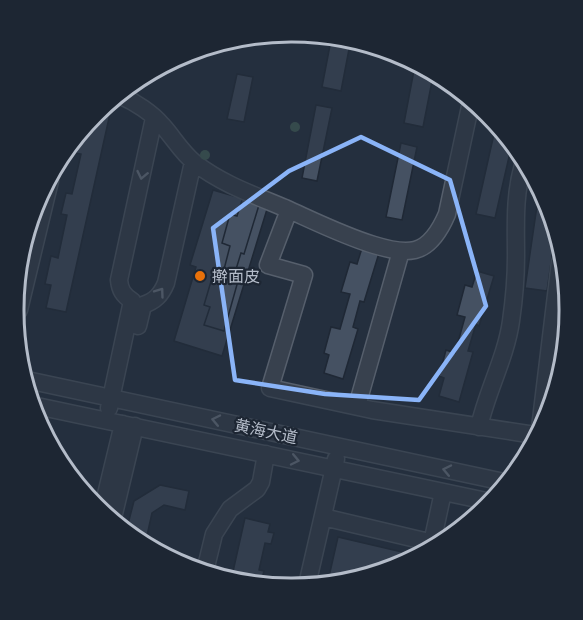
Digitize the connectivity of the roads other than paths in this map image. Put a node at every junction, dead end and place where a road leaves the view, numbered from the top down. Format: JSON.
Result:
{"nodes":[{"id":1,"x":128,"y":99,"type":"edge"},
{"id":2,"x":469,"y":110,"type":"edge"},
{"id":3,"x":154,"y":118,"type":"junction"},
{"id":4,"x":193,"y":162,"type":"junction"},
{"id":5,"x":521,"y":172,"type":"edge"},
{"id":6,"x":289,"y":210,"type":"junction"},
{"id":7,"x":43,"y":212,"type":"edge"},
{"id":8,"x":401,"y":251,"type":"junction"},
{"id":9,"x":26,"y":283,"type":"edge"},
{"id":10,"x":558,"y":287,"type":"edge"},
{"id":11,"x":34,"y":381,"type":"edge"},
{"id":12,"x":116,"y":399,"type":"junction"},
{"id":13,"x":544,"y":400,"type":"edge"},
{"id":14,"x":357,"y":406,"type":"junction"},
{"id":15,"x":42,"y":407,"type":"edge"},
{"id":16,"x":120,"y":423,"type":"junction"},
{"id":17,"x":479,"y":427,"type":"junction"},
{"id":18,"x":528,"y":434,"type":"edge"},
{"id":19,"x":339,"y":447,"type":"junction"},
{"id":20,"x":266,"y":454,"type":"junction"},
{"id":21,"x":334,"y":469,"type":"junction"},
{"id":22,"x":498,"y":481,"type":"edge"},
{"id":23,"x":443,"y":492,"type":"junction"},
{"id":24,"x":480,"y":500,"type":"edge"},
{"id":25,"x":104,"y":501,"type":"edge"},
{"id":26,"x":113,"y":509,"type":"edge"},
{"id":27,"x":323,"y":517,"type":"junction"},
{"id":28,"x":433,"y":536,"type":"edge"},
{"id":29,"x":426,"y":542,"type":"edge"},
{"id":30,"x":208,"y":564,"type":"edge"},
{"id":31,"x":309,"y":577,"type":"edge"}],
"edges":[{"from":1,"to":3,"type":"street"},
{"from":2,"to":8,"type":"street"},
{"from":3,"to":4,"type":"street"},
{"from":3,"to":12,"type":"street","one_way":true},
{"from":4,"to":6,"type":"street"},
{"from":12,"to":4,"type":"street","one_way":true},
{"from":5,"to":17,"type":"street"},
{"from":6,"to":8,"type":"street"},
{"from":6,"to":14,"type":"street"},
{"from":7,"to":9,"type":"street"},
{"from":8,"to":14,"type":"street"},
{"from":10,"to":13,"type":"street"},
{"from":11,"to":12,"type":"street","name":"黄海大道"},
{"from":12,"to":16,"type":"street"},
{"from":19,"to":12,"type":"street","name":"黄海大道","one_way":true},
{"from":14,"to":17,"type":"street"},
{"from":15,"to":16,"type":"street","name":"黄海大道"},
{"from":16,"to":20,"type":"street","name":"黄海大道"},
{"from":16,"to":25,"type":"street"},
{"from":16,"to":26,"type":"street"},
{"from":17,"to":18,"type":"street"},
{"from":19,"to":21,"type":"street"},
{"from":22,"to":19,"type":"street","name":"黄海大道","one_way":true},
{"from":20,"to":21,"type":"street","name":"黄海大道","one_way":true},
{"from":20,"to":30,"type":"street"},
{"from":21,"to":23,"type":"street","name":"黄海大道"},
{"from":21,"to":27,"type":"street"},
{"from":23,"to":24,"type":"street","name":"黄海大道"},
{"from":23,"to":28,"type":"street"},
{"from":27,"to":29,"type":"street"},
{"from":27,"to":31,"type":"street"}]}
